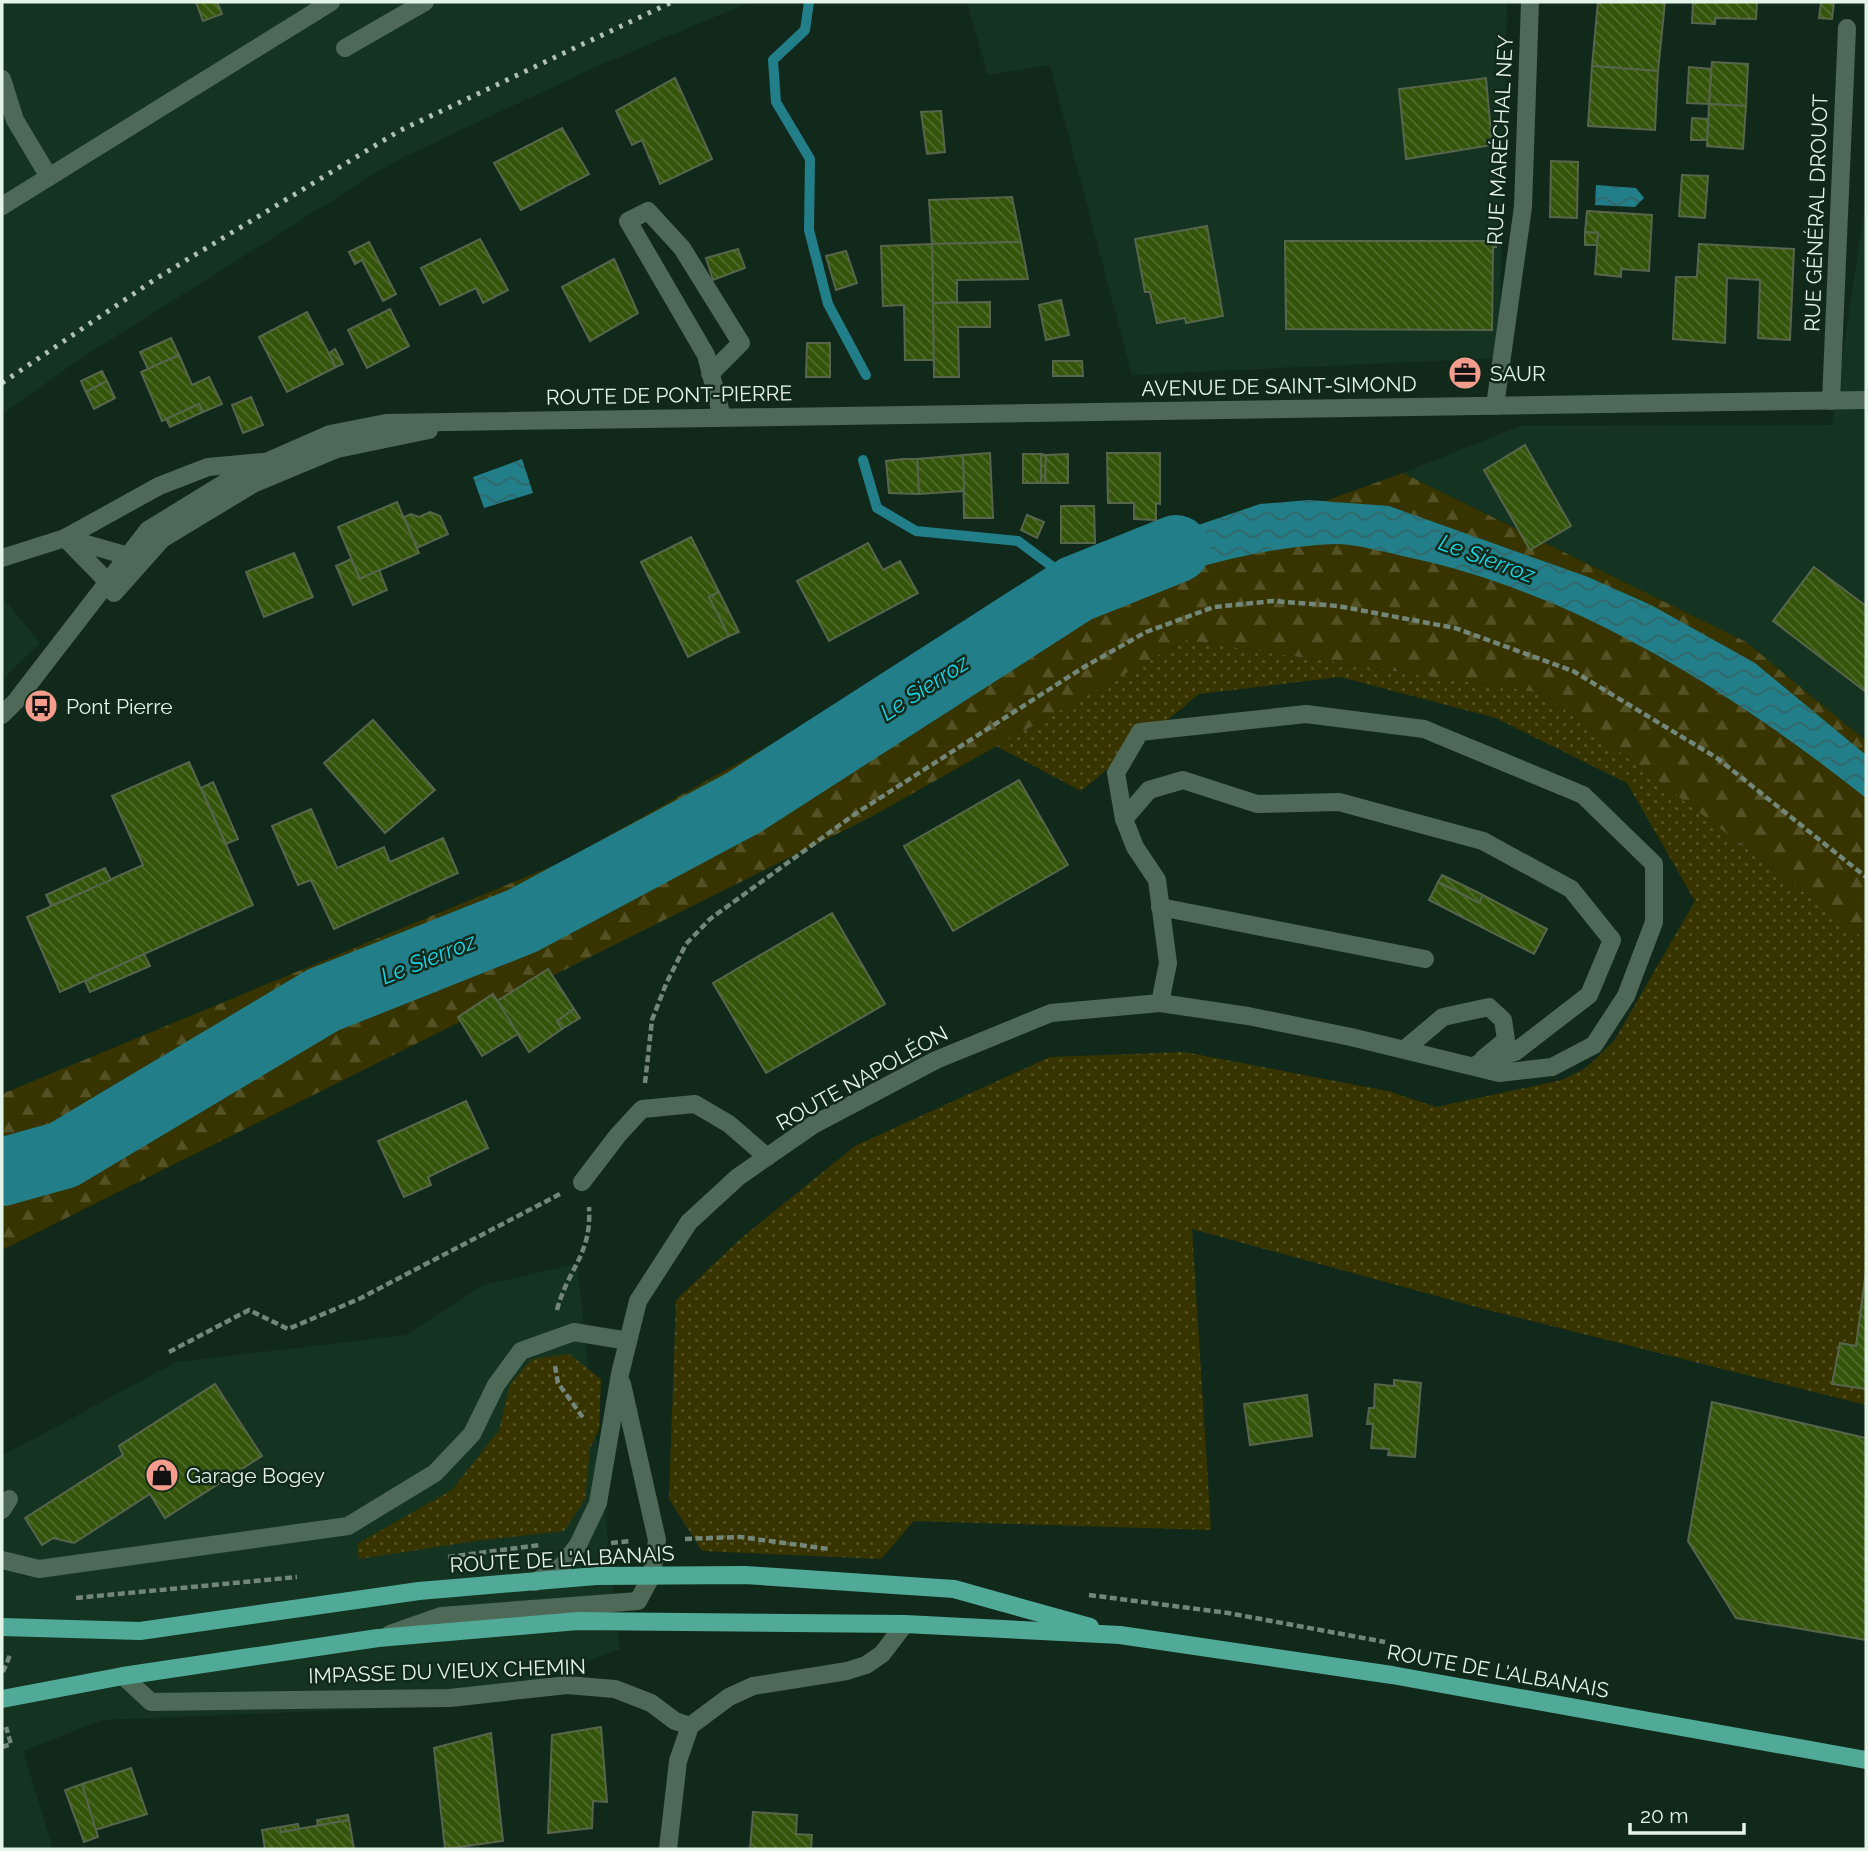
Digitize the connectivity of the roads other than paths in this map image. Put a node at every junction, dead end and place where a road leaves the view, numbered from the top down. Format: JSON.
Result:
{"nodes":[{"id":1,"x":331,"y":2,"type":"edge"},
{"id":2,"x":425,"y":2,"type":"edge"},
{"id":3,"x":1530,"y":2,"type":"edge"},
{"id":4,"x":1847,"y":28,"type":"dead end"},
{"id":5,"x":345,"y":48,"type":"dead end"},
{"id":6,"x":2,"y":79,"type":"edge"},
{"id":7,"x":49,"y":177,"type":"junction"},
{"id":8,"x":2,"y":206,"type":"edge"},
{"id":9,"x":710,"y":373,"type":"junction"},
{"id":10,"x":1866,"y":400,"type":"edge"},
{"id":11,"x":1831,"y":401,"type":"junction"},
{"id":12,"x":1495,"y":406,"type":"junction"},
{"id":13,"x":860,"y":415,"type":"joint"},
{"id":14,"x":722,"y":417,"type":"junction"},
{"id":15,"x":477,"y":421,"type":"junction"},
{"id":16,"x":267,"y":462,"type":"junction"},
{"id":17,"x":65,"y":538,"type":"junction"},
{"id":18,"x":128,"y":555,"type":"junction"},
{"id":19,"x":2,"y":558,"type":"edge"},
{"id":20,"x":108,"y":582,"type":"junction"},
{"id":21,"x":19,"y":697,"type":"junction"},
{"id":22,"x":2,"y":715,"type":"edge"},
{"id":23,"x":1124,"y":819,"type":"junction"},
{"id":24,"x":1160,"y":907,"type":"junction"},
{"id":25,"x":1425,"y":959,"type":"dead end"},
{"id":26,"x":1160,"y":1003,"type":"junction"},
{"id":27,"x":1405,"y":1049,"type":"junction"},
{"id":28,"x":1475,"y":1065,"type":"junction"},
{"id":29,"x":767,"y":1157,"type":"junction"},
{"id":30,"x":582,"y":1182,"type":"road end"},
{"id":31,"x":628,"y":1341,"type":"junction"},
{"id":32,"x":620,"y":1374,"type":"junction"},
{"id":33,"x":2,"y":1560,"type":"edge"},
{"id":34,"x":652,"y":1575,"type":"junction"},
{"id":35,"x":534,"y":1582,"type":"junction"},
{"id":36,"x":905,"y":1624,"type":"junction"},
{"id":37,"x":2,"y":1627,"type":"edge"},
{"id":38,"x":1120,"y":1635,"type":"junction"},
{"id":39,"x":378,"y":1638,"type":"junction"},
{"id":40,"x":123,"y":1676,"type":"junction"},
{"id":41,"x":2,"y":1699,"type":"edge"},
{"id":42,"x":690,"y":1726,"type":"junction"},
{"id":43,"x":1866,"y":1760,"type":"edge"},
{"id":44,"x":668,"y":1849,"type":"edge"}],
"edges":[{"from":1,"to":7,"type":"street"},
{"from":2,"to":5,"type":"street"},
{"from":3,"to":12,"type":"street","name":"RUE MARÉCHAL NEY"},
{"from":4,"to":11,"type":"street","name":"RUE GÉNÉRAL DROUOT"},
{"from":6,"to":7,"type":"street"},
{"from":7,"to":8,"type":"street"},
{"from":9,"to":9,"type":"street"},
{"from":9,"to":14,"type":"street"},
{"from":10,"to":11,"type":"street","name":"AVENUE DE SAINT-SIMOND"},
{"from":11,"to":12,"type":"street","name":"AVENUE DE SAINT-SIMOND"},
{"from":12,"to":13,"type":"street","name":"AVENUE DE SAINT-SIMOND"},
{"from":13,"to":14,"type":"street","name":"ROUTE DE PONT-PIERRE"},
{"from":14,"to":15,"type":"street","name":"ROUTE DE PONT-PIERRE"},
{"from":15,"to":16,"type":"street","name":"ROUTE DE PONT-PIERRE"},
{"from":15,"to":21,"type":"street","name":"ROUTE DE PONT-PIERRE"},
{"from":16,"to":17,"type":"street"},
{"from":16,"to":18,"type":"street","name":"ROUTE DE PONT-PIERRE"},
{"from":17,"to":18,"type":"street"},
{"from":17,"to":19,"type":"street"},
{"from":17,"to":20,"type":"street"},
{"from":18,"to":20,"type":"street","name":"ROUTE DE PONT-PIERRE"},
{"from":20,"to":21,"type":"street","name":"ROUTE DE PONT-PIERRE"},
{"from":21,"to":22,"type":"street","name":"ROUTE DE PONT-PIERRE"},
{"from":23,"to":24,"type":"street"},
{"from":23,"to":28,"type":"street"},
{"from":23,"to":28,"type":"street","name":"ROUTE NAPOLÉON"},
{"from":24,"to":25,"type":"street"},
{"from":24,"to":26,"type":"street"},
{"from":26,"to":27,"type":"street","name":"ROUTE NAPOLÉON"},
{"from":26,"to":29,"type":"street","name":"ROUTE NAPOLÉON"},
{"from":27,"to":28,"type":"street","name":"ROUTE NAPOLÉON"},
{"from":27,"to":28,"type":"street"},
{"from":29,"to":30,"type":"street"},
{"from":29,"to":31,"type":"street","name":"ROUTE NAPOLÉON"},
{"from":31,"to":32,"type":"street","name":"ROUTE NAPOLÉON"},
{"from":31,"to":33,"type":"street"},
{"from":32,"to":34,"type":"street","name":"ROUTE NAPOLÉON"},
{"from":32,"to":35,"type":"street","name":"ROUTE NAPOLÉON"},
{"from":34,"to":35,"type":"main road","name":"ROUTE DE L'ALBANAIS"},
{"from":34,"to":38,"type":"main road","name":"ROUTE DE L'ALBANAIS"},
{"from":34,"to":39,"type":"street","name":"ROUTE NAPOLÉON"},
{"from":35,"to":37,"type":"main road","name":"ROUTE DE L'ALBANAIS"},
{"from":36,"to":38,"type":"main road","name":"ROUTE DE L'ALBANAIS"},
{"from":36,"to":39,"type":"main road","name":"ROUTE DE L'ALBANAIS"},
{"from":36,"to":42,"type":"street"},
{"from":38,"to":43,"type":"main road","name":"ROUTE DE L'ALBANAIS"},
{"from":39,"to":40,"type":"main road","name":"ROUTE DE L'ALBANAIS"},
{"from":40,"to":41,"type":"main road","name":"ROUTE DE L'ALBANAIS"},
{"from":40,"to":42,"type":"street","name":"IMPASSE DU VIEUX CHEMIN"},
{"from":42,"to":44,"type":"street"}]}
